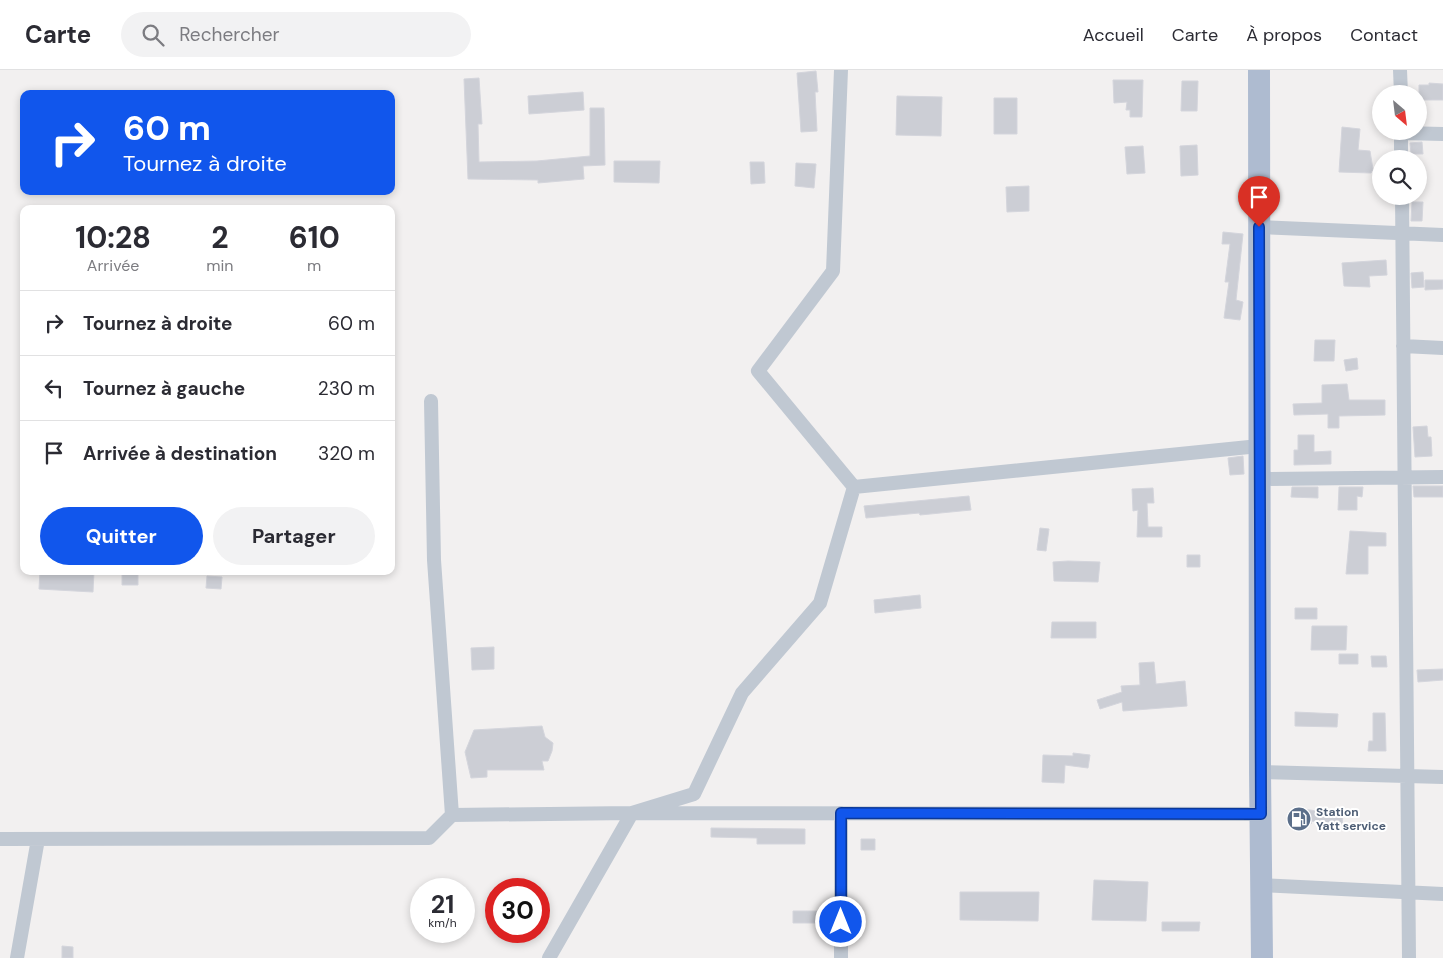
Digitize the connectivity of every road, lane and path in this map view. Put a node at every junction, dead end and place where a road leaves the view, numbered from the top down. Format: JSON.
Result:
{"nodes":[{"id":1,"x":841,"y":70,"type":"edge"},
{"id":2,"x":1259,"y":70,"type":"edge"},
{"id":3,"x":1400,"y":70,"type":"edge"},
{"id":4,"x":1401,"y":85,"type":"edge"},
{"id":5,"x":1428,"y":133,"type":"edge"},
{"id":6,"x":1443,"y":134,"type":"edge"},
{"id":7,"x":1402,"y":205,"type":"edge"},
{"id":8,"x":1259,"y":227,"type":"junction"},
{"id":9,"x":1402,"y":233,"type":"junction"},
{"id":10,"x":1443,"y":235,"type":"edge"},
{"id":11,"x":1403,"y":346,"type":"junction"},
{"id":12,"x":1443,"y":348,"type":"edge"},
{"id":13,"x":431,"y":402,"type":"dead end"},
{"id":14,"x":1260,"y":446,"type":"junction"},
{"id":15,"x":1443,"y":477,"type":"edge"},
{"id":16,"x":1404,"y":478,"type":"junction"},
{"id":17,"x":1260,"y":479,"type":"junction"},
{"id":18,"x":854,"y":487,"type":"junction"},
{"id":19,"x":1260,"y":772,"type":"junction"},
{"id":20,"x":1408,"y":776,"type":"junction"},
{"id":21,"x":1443,"y":777,"type":"edge"},
{"id":22,"x":632,"y":812,"type":"junction"},
{"id":23,"x":841,"y":813,"type":"junction"},
{"id":24,"x":1261,"y":814,"type":"junction"},
{"id":25,"x":452,"y":815,"type":"junction"},
{"id":26,"x":0,"y":839,"type":"edge"},
{"id":27,"x":38,"y":839,"type":"junction"},
{"id":28,"x":1261,"y":885,"type":"junction"},
{"id":29,"x":1408,"y":893,"type":"junction"},
{"id":30,"x":1443,"y":894,"type":"edge"},
{"id":31,"x":17,"y":958,"type":"edge"},
{"id":32,"x":549,"y":958,"type":"edge"},
{"id":33,"x":841,"y":958,"type":"edge"},
{"id":34,"x":1262,"y":958,"type":"edge"},
{"id":35,"x":1409,"y":958,"type":"edge"}],
"edges":[{"from":1,"to":18,"type":"street"},
{"from":2,"to":8,"type":"main road"},
{"from":3,"to":4,"type":"street"},
{"from":5,"to":6,"type":"street"},
{"from":7,"to":9,"type":"street"},
{"from":8,"to":9,"type":"street"},
{"from":8,"to":14,"type":"main road"},
{"from":9,"to":10,"type":"street"},
{"from":9,"to":11,"type":"street"},
{"from":11,"to":12,"type":"street"},
{"from":11,"to":16,"type":"street"},
{"from":13,"to":25,"type":"street"},
{"from":14,"to":17,"type":"main road"},
{"from":14,"to":18,"type":"street"},
{"from":15,"to":16,"type":"street"},
{"from":16,"to":17,"type":"street"},
{"from":16,"to":20,"type":"street"},
{"from":17,"to":19,"type":"main road"},
{"from":18,"to":22,"type":"street"},
{"from":19,"to":20,"type":"street"},
{"from":19,"to":24,"type":"main road"},
{"from":20,"to":21,"type":"street"},
{"from":20,"to":29,"type":"street"},
{"from":22,"to":23,"type":"street"},
{"from":22,"to":25,"type":"street"},
{"from":22,"to":32,"type":"street"},
{"from":23,"to":24,"type":"street"},
{"from":23,"to":33,"type":"street"},
{"from":24,"to":28,"type":"main road"},
{"from":25,"to":27,"type":"street"},
{"from":26,"to":27,"type":"street"},
{"from":27,"to":31,"type":"street"},
{"from":28,"to":29,"type":"street"},
{"from":28,"to":34,"type":"main road"},
{"from":29,"to":30,"type":"street"},
{"from":29,"to":35,"type":"street"}]}
